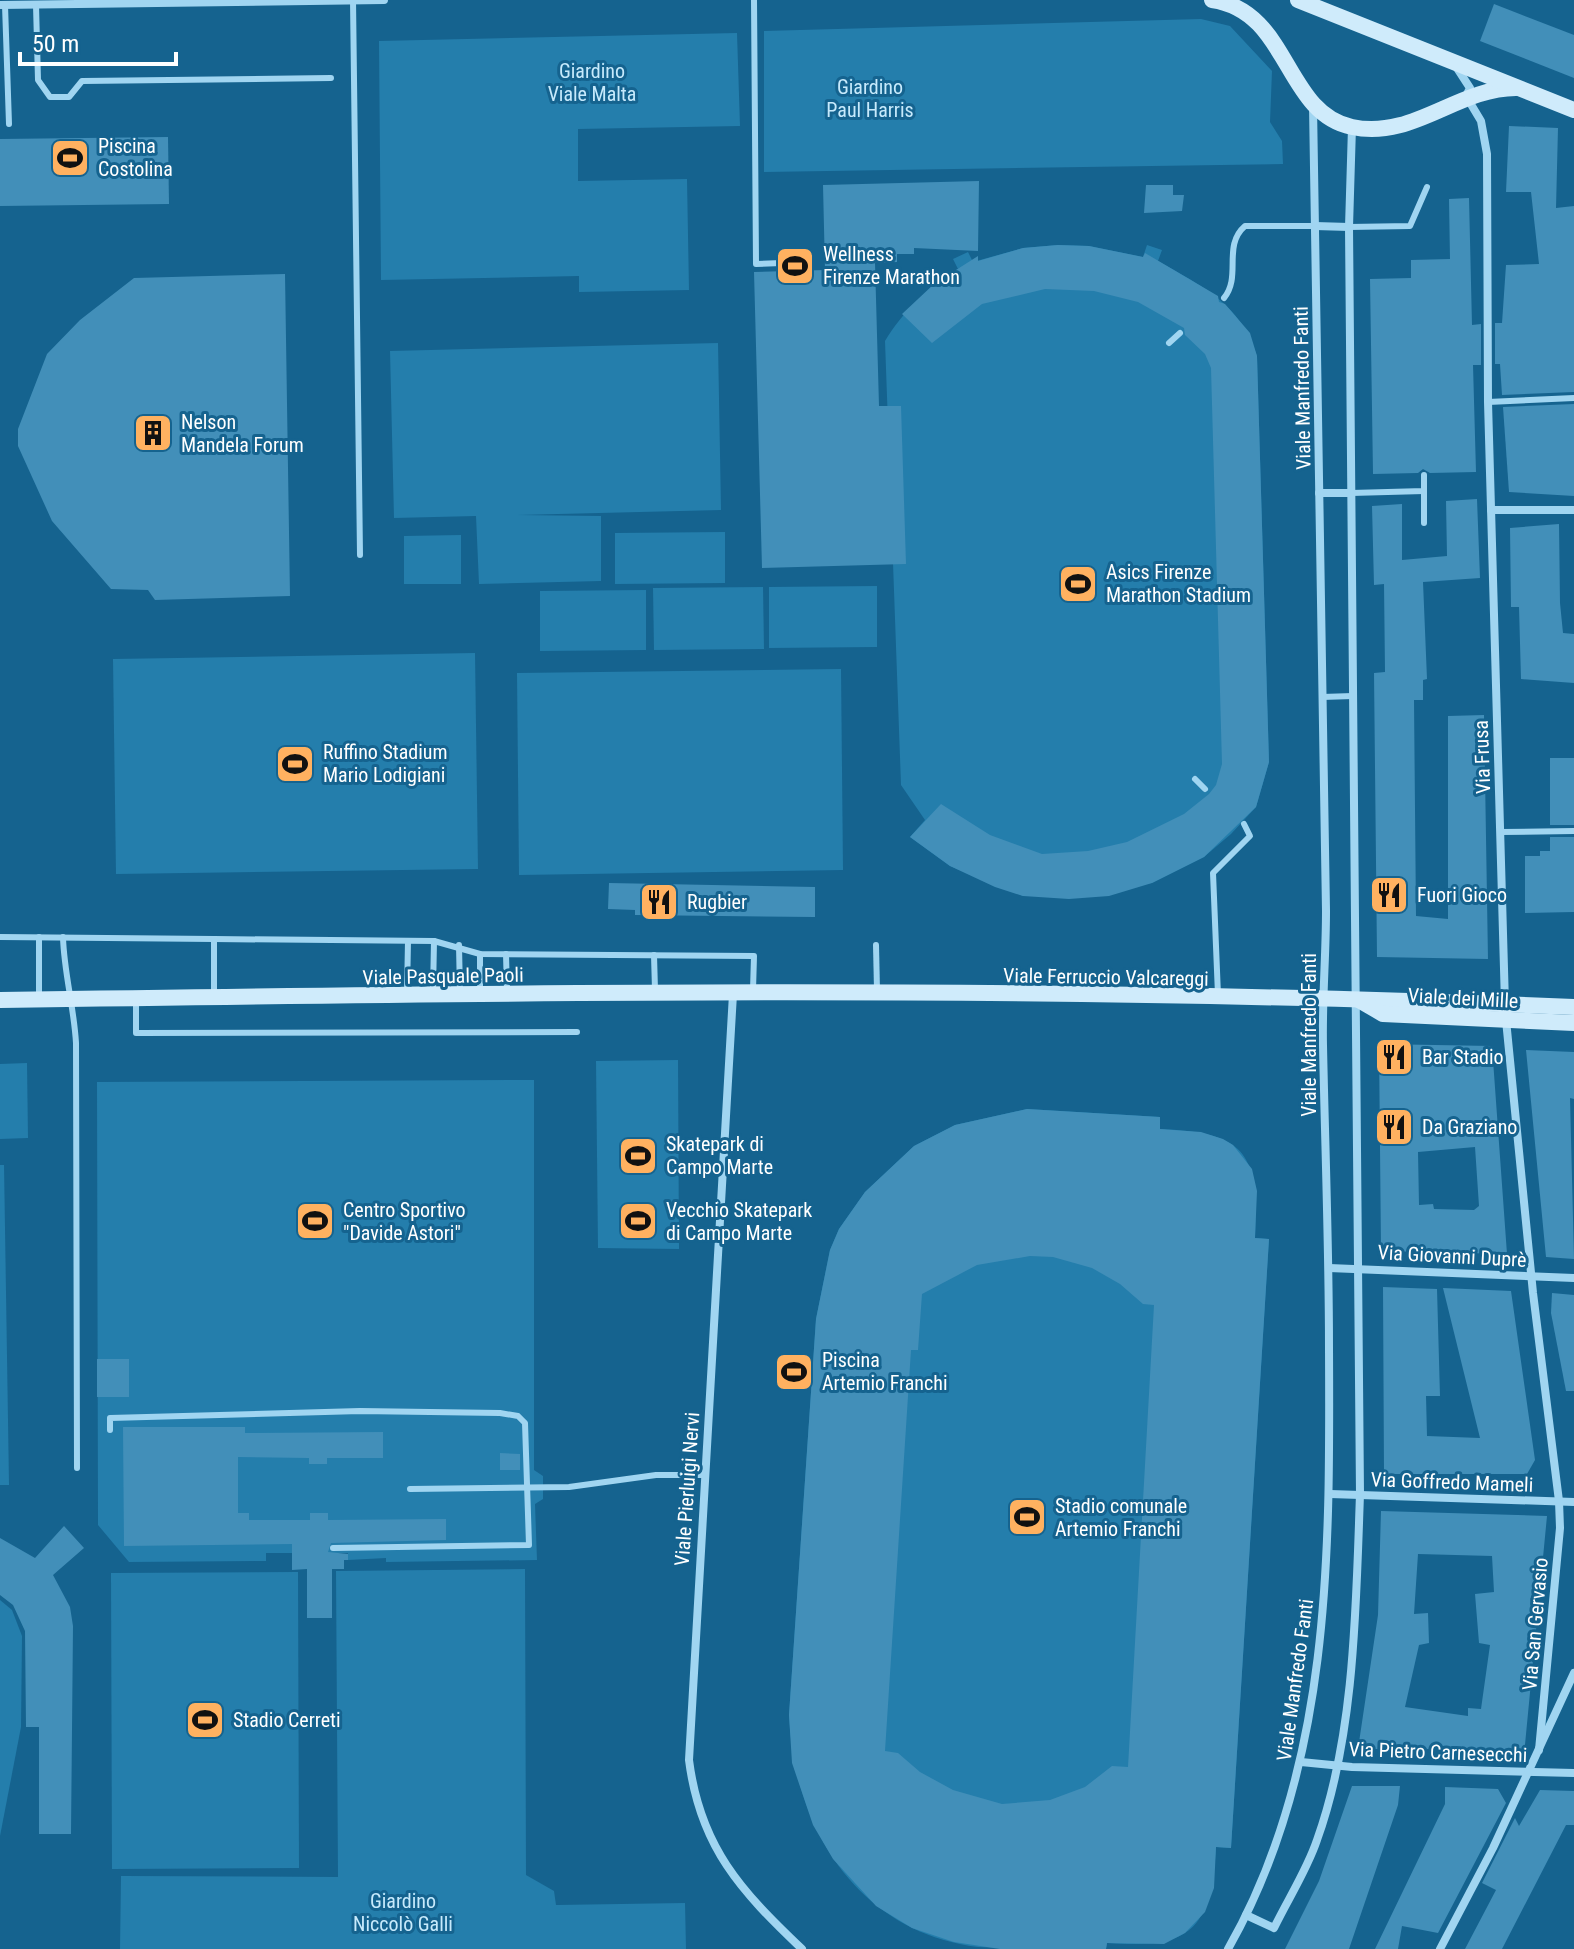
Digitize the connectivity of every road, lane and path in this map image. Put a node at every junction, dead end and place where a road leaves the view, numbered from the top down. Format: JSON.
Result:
{"nodes":[{"id":1,"x":353,"y":0,"type":"edge"},
{"id":2,"x":384,"y":0,"type":"edge"},
{"id":3,"x":754,"y":0,"type":"edge"},
{"id":4,"x":1212,"y":0,"type":"edge"},
{"id":5,"x":1298,"y":0,"type":"edge"},
{"id":6,"x":85,"y":2,"type":"edge"},
{"id":7,"x":2,"y":5,"type":"edge"},
{"id":8,"x":36,"y":5,"type":"junction"},
{"id":9,"x":1443,"y":59,"type":"junction"},
{"id":10,"x":331,"y":78,"type":"dead end"},
{"id":11,"x":1516,"y":88,"type":"junction"},
{"id":12,"x":1466,"y":96,"type":"junction"},
{"id":13,"x":1313,"y":106,"type":"junction"},
{"id":14,"x":1574,"y":110,"type":"edge"},
{"id":15,"x":9,"y":124,"type":"dead end"},
{"id":16,"x":1352,"y":127,"type":"junction"},
{"id":17,"x":1427,"y":187,"type":"dead end"},
{"id":18,"x":1315,"y":226,"type":"junction"},
{"id":19,"x":1349,"y":227,"type":"junction"},
{"id":20,"x":808,"y":262,"type":"dead end"},
{"id":21,"x":1224,"y":298,"type":"dead end"},
{"id":22,"x":1180,"y":333,"type":"dead end"},
{"id":23,"x":1169,"y":343,"type":"dead end"},
{"id":24,"x":1574,"y":398,"type":"edge"},
{"id":25,"x":1488,"y":402,"type":"junction"},
{"id":26,"x":1424,"y":475,"type":"dead end"},
{"id":27,"x":1424,"y":491,"type":"junction"},
{"id":28,"x":1319,"y":493,"type":"junction"},
{"id":29,"x":1351,"y":493,"type":"junction"},
{"id":30,"x":1491,"y":510,"type":"junction"},
{"id":31,"x":1574,"y":510,"type":"edge"},
{"id":32,"x":1424,"y":523,"type":"dead end"},
{"id":33,"x":360,"y":555,"type":"dead end"},
{"id":34,"x":1353,"y":696,"type":"junction"},
{"id":35,"x":1322,"y":697,"type":"junction"},
{"id":36,"x":1195,"y":779,"type":"dead end"},
{"id":37,"x":1205,"y":789,"type":"dead end"},
{"id":38,"x":1244,"y":824,"type":"dead end"},
{"id":39,"x":1574,"y":831,"type":"edge"},
{"id":40,"x":1501,"y":832,"type":"junction"},
{"id":41,"x":0,"y":937,"type":"edge"},
{"id":42,"x":39,"y":937,"type":"junction"},
{"id":43,"x":63,"y":937,"type":"junction"},
{"id":44,"x":214,"y":939,"type":"junction"},
{"id":45,"x":408,"y":941,"type":"junction"},
{"id":46,"x":434,"y":941,"type":"junction"},
{"id":47,"x":459,"y":945,"type":"junction"},
{"id":48,"x":876,"y":945,"type":"dead end"},
{"id":49,"x":480,"y":954,"type":"junction"},
{"id":50,"x":506,"y":954,"type":"junction"},
{"id":51,"x":654,"y":955,"type":"junction"},
{"id":52,"x":655,"y":993,"type":"junction"},
{"id":53,"x":753,"y":993,"type":"junction"},
{"id":54,"x":881,"y":993,"type":"junction"},
{"id":55,"x":733,"y":994,"type":"junction"},
{"id":56,"x":507,"y":995,"type":"junction"},
{"id":57,"x":407,"y":996,"type":"junction"},
{"id":58,"x":433,"y":996,"type":"junction"},
{"id":59,"x":460,"y":996,"type":"junction"},
{"id":60,"x":481,"y":996,"type":"junction"},
{"id":61,"x":214,"y":998,"type":"junction"},
{"id":62,"x":1324,"y":998,"type":"junction"},
{"id":63,"x":1354,"y":998,"type":"junction"},
{"id":64,"x":136,"y":999,"type":"junction"},
{"id":65,"x":1218,"y":999,"type":"junction"},
{"id":66,"x":0,"y":1000,"type":"edge"},
{"id":67,"x":39,"y":1000,"type":"junction"},
{"id":68,"x":72,"y":1000,"type":"junction"},
{"id":69,"x":1574,"y":1007,"type":"edge"},
{"id":70,"x":1506,"y":1012,"type":"junction"},
{"id":71,"x":1574,"y":1023,"type":"edge"},
{"id":72,"x":577,"y":1032,"type":"dead end"},
{"id":73,"x":1329,"y":1268,"type":"junction"},
{"id":74,"x":1360,"y":1268,"type":"junction"},
{"id":75,"x":1531,"y":1275,"type":"junction"},
{"id":76,"x":1574,"y":1278,"type":"edge"},
{"id":77,"x":110,"y":1430,"type":"dead end"},
{"id":78,"x":77,"y":1468,"type":"dead end"},
{"id":79,"x":704,"y":1475,"type":"junction"},
{"id":80,"x":529,"y":1488,"type":"junction"},
{"id":81,"x":410,"y":1489,"type":"dead end"},
{"id":82,"x":1330,"y":1494,"type":"junction"},
{"id":83,"x":1360,"y":1494,"type":"junction"},
{"id":84,"x":1559,"y":1501,"type":"junction"},
{"id":85,"x":1574,"y":1502,"type":"edge"},
{"id":86,"x":333,"y":1548,"type":"dead end"},
{"id":87,"x":1574,"y":1673,"type":"edge"},
{"id":88,"x":1539,"y":1750,"type":"junction"},
{"id":89,"x":1301,"y":1762,"type":"junction"},
{"id":90,"x":1335,"y":1765,"type":"junction"},
{"id":91,"x":1530,"y":1771,"type":"junction"},
{"id":92,"x":1574,"y":1773,"type":"edge"},
{"id":93,"x":1246,"y":1915,"type":"junction"},
{"id":94,"x":802,"y":1949,"type":"edge"},
{"id":95,"x":1228,"y":1949,"type":"edge"},
{"id":96,"x":1440,"y":1949,"type":"edge"}],
"edges":[{"from":1,"to":2,"type":"street"},
{"from":1,"to":6,"type":"street"},
{"from":1,"to":33,"type":"lane"},
{"from":3,"to":20,"type":"lane"},
{"from":4,"to":13,"type":"street"},
{"from":5,"to":9,"type":"street"},
{"from":6,"to":8,"type":"street"},
{"from":7,"to":8,"type":"street"},
{"from":7,"to":15,"type":"lane"},
{"from":8,"to":10,"type":"lane"},
{"from":9,"to":11,"type":"street"},
{"from":9,"to":12,"type":"street","name":"Via Frusa"},
{"from":11,"to":12,"type":"street"},
{"from":11,"to":14,"type":"street"},
{"from":12,"to":16,"type":"street"},
{"from":12,"to":25,"type":"street","name":"Via Frusa"},
{"from":13,"to":16,"type":"street"},
{"from":13,"to":18,"type":"street","name":"Viale Manfredo Fanti"},
{"from":16,"to":19,"type":"street"},
{"from":17,"to":19,"type":"lane"},
{"from":18,"to":19,"type":"street"},
{"from":18,"to":21,"type":"lane"},
{"from":18,"to":28,"type":"street","name":"Viale Manfredo Fanti"},
{"from":19,"to":29,"type":"street"},
{"from":22,"to":23,"type":"lane"},
{"from":24,"to":25,"type":"lane"},
{"from":25,"to":30,"type":"street","name":"Via Frusa"},
{"from":26,"to":27,"type":"lane"},
{"from":27,"to":29,"type":"lane"},
{"from":27,"to":32,"type":"lane"},
{"from":28,"to":29,"type":"street"},
{"from":28,"to":35,"type":"street","name":"Viale Manfredo Fanti"},
{"from":29,"to":34,"type":"street"},
{"from":30,"to":31,"type":"street"},
{"from":30,"to":40,"type":"street","name":"Via Frusa"},
{"from":34,"to":35,"type":"lane"},
{"from":34,"to":63,"type":"street"},
{"from":35,"to":62,"type":"street","name":"Viale Manfredo Fanti"},
{"from":36,"to":37,"type":"lane"},
{"from":38,"to":65,"type":"lane"},
{"from":39,"to":40,"type":"lane"},
{"from":40,"to":70,"type":"street","name":"Via Frusa"},
{"from":41,"to":42,"type":"lane"},
{"from":42,"to":43,"type":"lane"},
{"from":42,"to":67,"type":"lane"},
{"from":43,"to":44,"type":"lane"},
{"from":43,"to":68,"type":"lane"},
{"from":44,"to":45,"type":"lane"},
{"from":44,"to":61,"type":"lane"},
{"from":45,"to":46,"type":"lane"},
{"from":45,"to":57,"type":"lane"},
{"from":46,"to":47,"type":"lane"},
{"from":46,"to":58,"type":"lane"},
{"from":47,"to":49,"type":"lane"},
{"from":47,"to":59,"type":"lane"},
{"from":48,"to":54,"type":"lane"},
{"from":49,"to":50,"type":"lane"},
{"from":49,"to":60,"type":"lane"},
{"from":50,"to":51,"type":"lane"},
{"from":50,"to":56,"type":"lane"},
{"from":51,"to":52,"type":"lane"},
{"from":51,"to":53,"type":"lane"},
{"from":52,"to":55,"type":"street","name":"Viale Pasquale Paoli"},
{"from":52,"to":56,"type":"street","name":"Viale Pasquale Paoli"},
{"from":53,"to":54,"type":"street","name":"Viale Pasquale Paoli"},
{"from":53,"to":55,"type":"street","name":"Viale Pasquale Paoli"},
{"from":54,"to":65,"type":"street","name":"Viale Ferruccio Valcareggi"},
{"from":55,"to":79,"type":"street","name":"Viale Pierluigi Nervi"},
{"from":56,"to":60,"type":"street","name":"Viale Pasquale Paoli"},
{"from":57,"to":58,"type":"street","name":"Viale Pasquale Paoli"},
{"from":57,"to":61,"type":"street","name":"Viale Pasquale Paoli"},
{"from":58,"to":59,"type":"street","name":"Viale Pasquale Paoli"},
{"from":59,"to":60,"type":"street","name":"Viale Pasquale Paoli"},
{"from":61,"to":64,"type":"street","name":"Viale Pasquale Paoli"},
{"from":62,"to":63,"type":"street","name":"Viale dei Mille"},
{"from":62,"to":65,"type":"street","name":"Viale Ferruccio Valcareggi"},
{"from":62,"to":73,"type":"street","name":"Viale Manfredo Fanti"},
{"from":63,"to":70,"type":"street","name":"Viale dei Mille"},
{"from":63,"to":74,"type":"street"},
{"from":64,"to":68,"type":"street","name":"Viale Pasquale Paoli"},
{"from":64,"to":72,"type":"lane"},
{"from":66,"to":67,"type":"street","name":"Viale Pasquale Paoli"},
{"from":67,"to":68,"type":"street","name":"Viale Pasquale Paoli"},
{"from":68,"to":78,"type":"lane"},
{"from":69,"to":70,"type":"street","name":"Viale dei Mille"},
{"from":70,"to":71,"type":"street","name":"Viale dei Mille"},
{"from":70,"to":75,"type":"street","name":"Via Frusa"},
{"from":73,"to":74,"type":"street","name":"Via Giovanni Duprè"},
{"from":73,"to":82,"type":"street","name":"Viale Manfredo Fanti"},
{"from":74,"to":75,"type":"street","name":"Via Giovanni Duprè"},
{"from":74,"to":83,"type":"street"},
{"from":75,"to":76,"type":"street","name":"Via Giovanni Duprè"},
{"from":75,"to":84,"type":"street","name":"Via Frusa"},
{"from":77,"to":80,"type":"lane"},
{"from":79,"to":80,"type":"lane"},
{"from":79,"to":94,"type":"street","name":"Viale Pierluigi Nervi"},
{"from":80,"to":81,"type":"lane"},
{"from":80,"to":86,"type":"lane"},
{"from":82,"to":83,"type":"street","name":"Via Goffredo Mameli"},
{"from":82,"to":89,"type":"street","name":"Viale Manfredo Fanti"},
{"from":83,"to":84,"type":"street","name":"Via Goffredo Mameli"},
{"from":83,"to":90,"type":"street"},
{"from":84,"to":85,"type":"street","name":"Via Goffredo Mameli"},
{"from":84,"to":88,"type":"street","name":"Via San Gervasio"},
{"from":87,"to":88,"type":"street","name":"Via San Gervasio"},
{"from":88,"to":91,"type":"street","name":"Via San Gervasio"},
{"from":89,"to":90,"type":"street","name":"Via Pietro Carnesecchi"},
{"from":89,"to":93,"type":"street","name":"Viale Manfredo Fanti"},
{"from":90,"to":91,"type":"street","name":"Via Pietro Carnesecchi"},
{"from":90,"to":93,"type":"street"},
{"from":91,"to":92,"type":"street","name":"Via Pietro Carnesecchi"},
{"from":91,"to":96,"type":"street","name":"Via San Gervasio"},
{"from":93,"to":95,"type":"street","name":"Viale Manfredo Fanti"}]}
